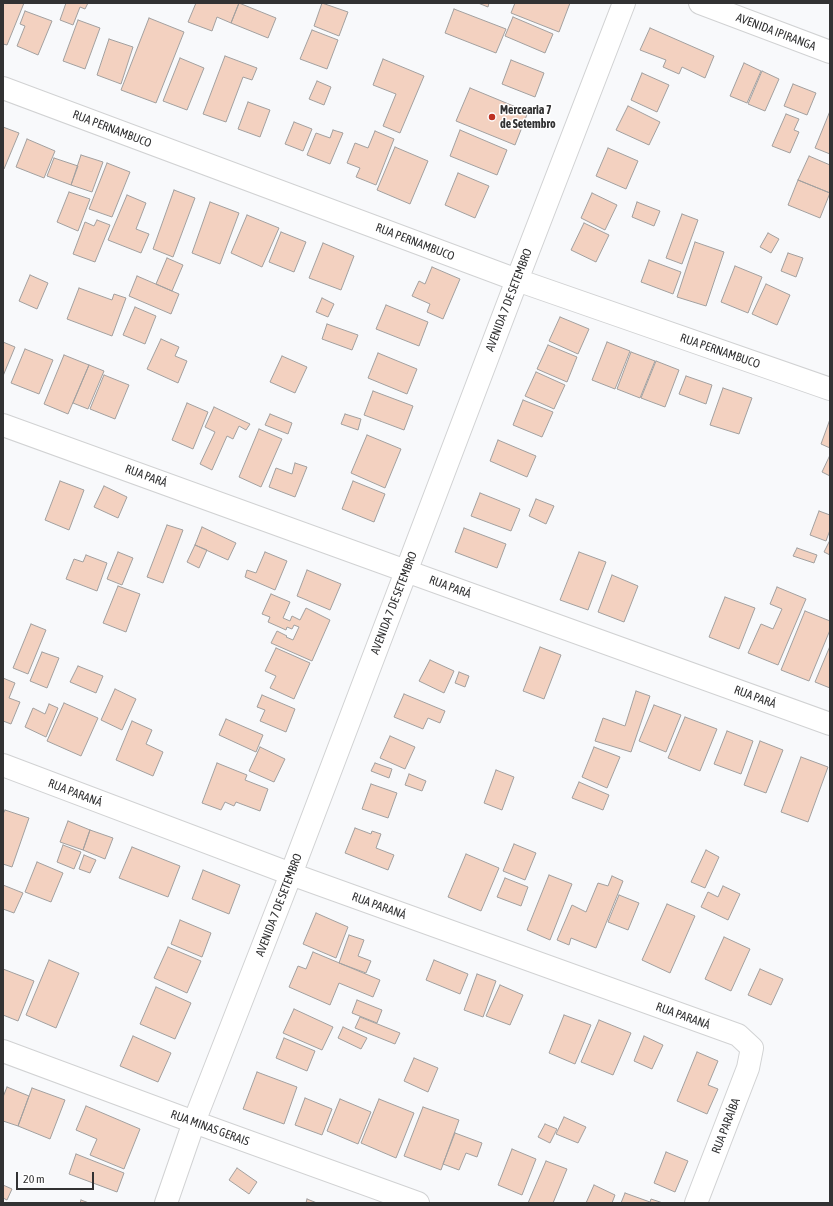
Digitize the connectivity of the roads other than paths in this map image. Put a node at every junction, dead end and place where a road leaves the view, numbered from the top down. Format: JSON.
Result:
{"nodes":[{"id":1,"x":624,"y":3,"type":"edge"},
{"id":2,"x":700,"y":3,"type":"edge"},
{"id":3,"x":830,"y":52,"type":"edge"},
{"id":4,"x":3,"y":88,"type":"edge"},
{"id":5,"x":517,"y":280,"type":"junction"},
{"id":6,"x":830,"y":389,"type":"edge"},
{"id":7,"x":3,"y":424,"type":"edge"},
{"id":8,"x":406,"y":571,"type":"junction"},
{"id":9,"x":830,"y":724,"type":"edge"},
{"id":10,"x":3,"y":765,"type":"edge"},
{"id":11,"x":291,"y":874,"type":"junction"},
{"id":12,"x":752,"y":1048,"type":"joint"},
{"id":13,"x":3,"y":1051,"type":"edge"},
{"id":14,"x":194,"y":1122,"type":"junction"},
{"id":15,"x":166,"y":1203,"type":"edge"},
{"id":16,"x":418,"y":1203,"type":"edge"},
{"id":17,"x":696,"y":1203,"type":"edge"}],
"edges":[{"from":1,"to":5,"type":"street","name":"AVENIDA 7 DE SETEMBRO"},
{"from":2,"to":3,"type":"street","name":"AVENIDA IPIRANGA"},
{"from":4,"to":5,"type":"street","name":"RUA PERNAMBUCO"},
{"from":5,"to":6,"type":"street","name":"RUA PERNAMBUCO"},
{"from":5,"to":8,"type":"street","name":"AVENIDA 7 DE SETEMBRO"},
{"from":7,"to":8,"type":"street","name":"RUA PARÁ"},
{"from":8,"to":9,"type":"street","name":"RUA PARÁ"},
{"from":8,"to":11,"type":"street","name":"AVENIDA 7 DE SETEMBRO"},
{"from":10,"to":11,"type":"street","name":"RUA PARANÁ"},
{"from":11,"to":12,"type":"street","name":"RUA PARANÁ"},
{"from":11,"to":14,"type":"street","name":"AVENIDA 7 DE SETEMBRO"},
{"from":12,"to":17,"type":"street","name":"RUA PARAÍBA"},
{"from":13,"to":14,"type":"street","name":"RUA MINAS GERAIS"},
{"from":14,"to":15,"type":"street","name":"AVENIDA 7 DE SETEMBRO"},
{"from":14,"to":16,"type":"street","name":"RUA MINAS GERAIS"}]}
